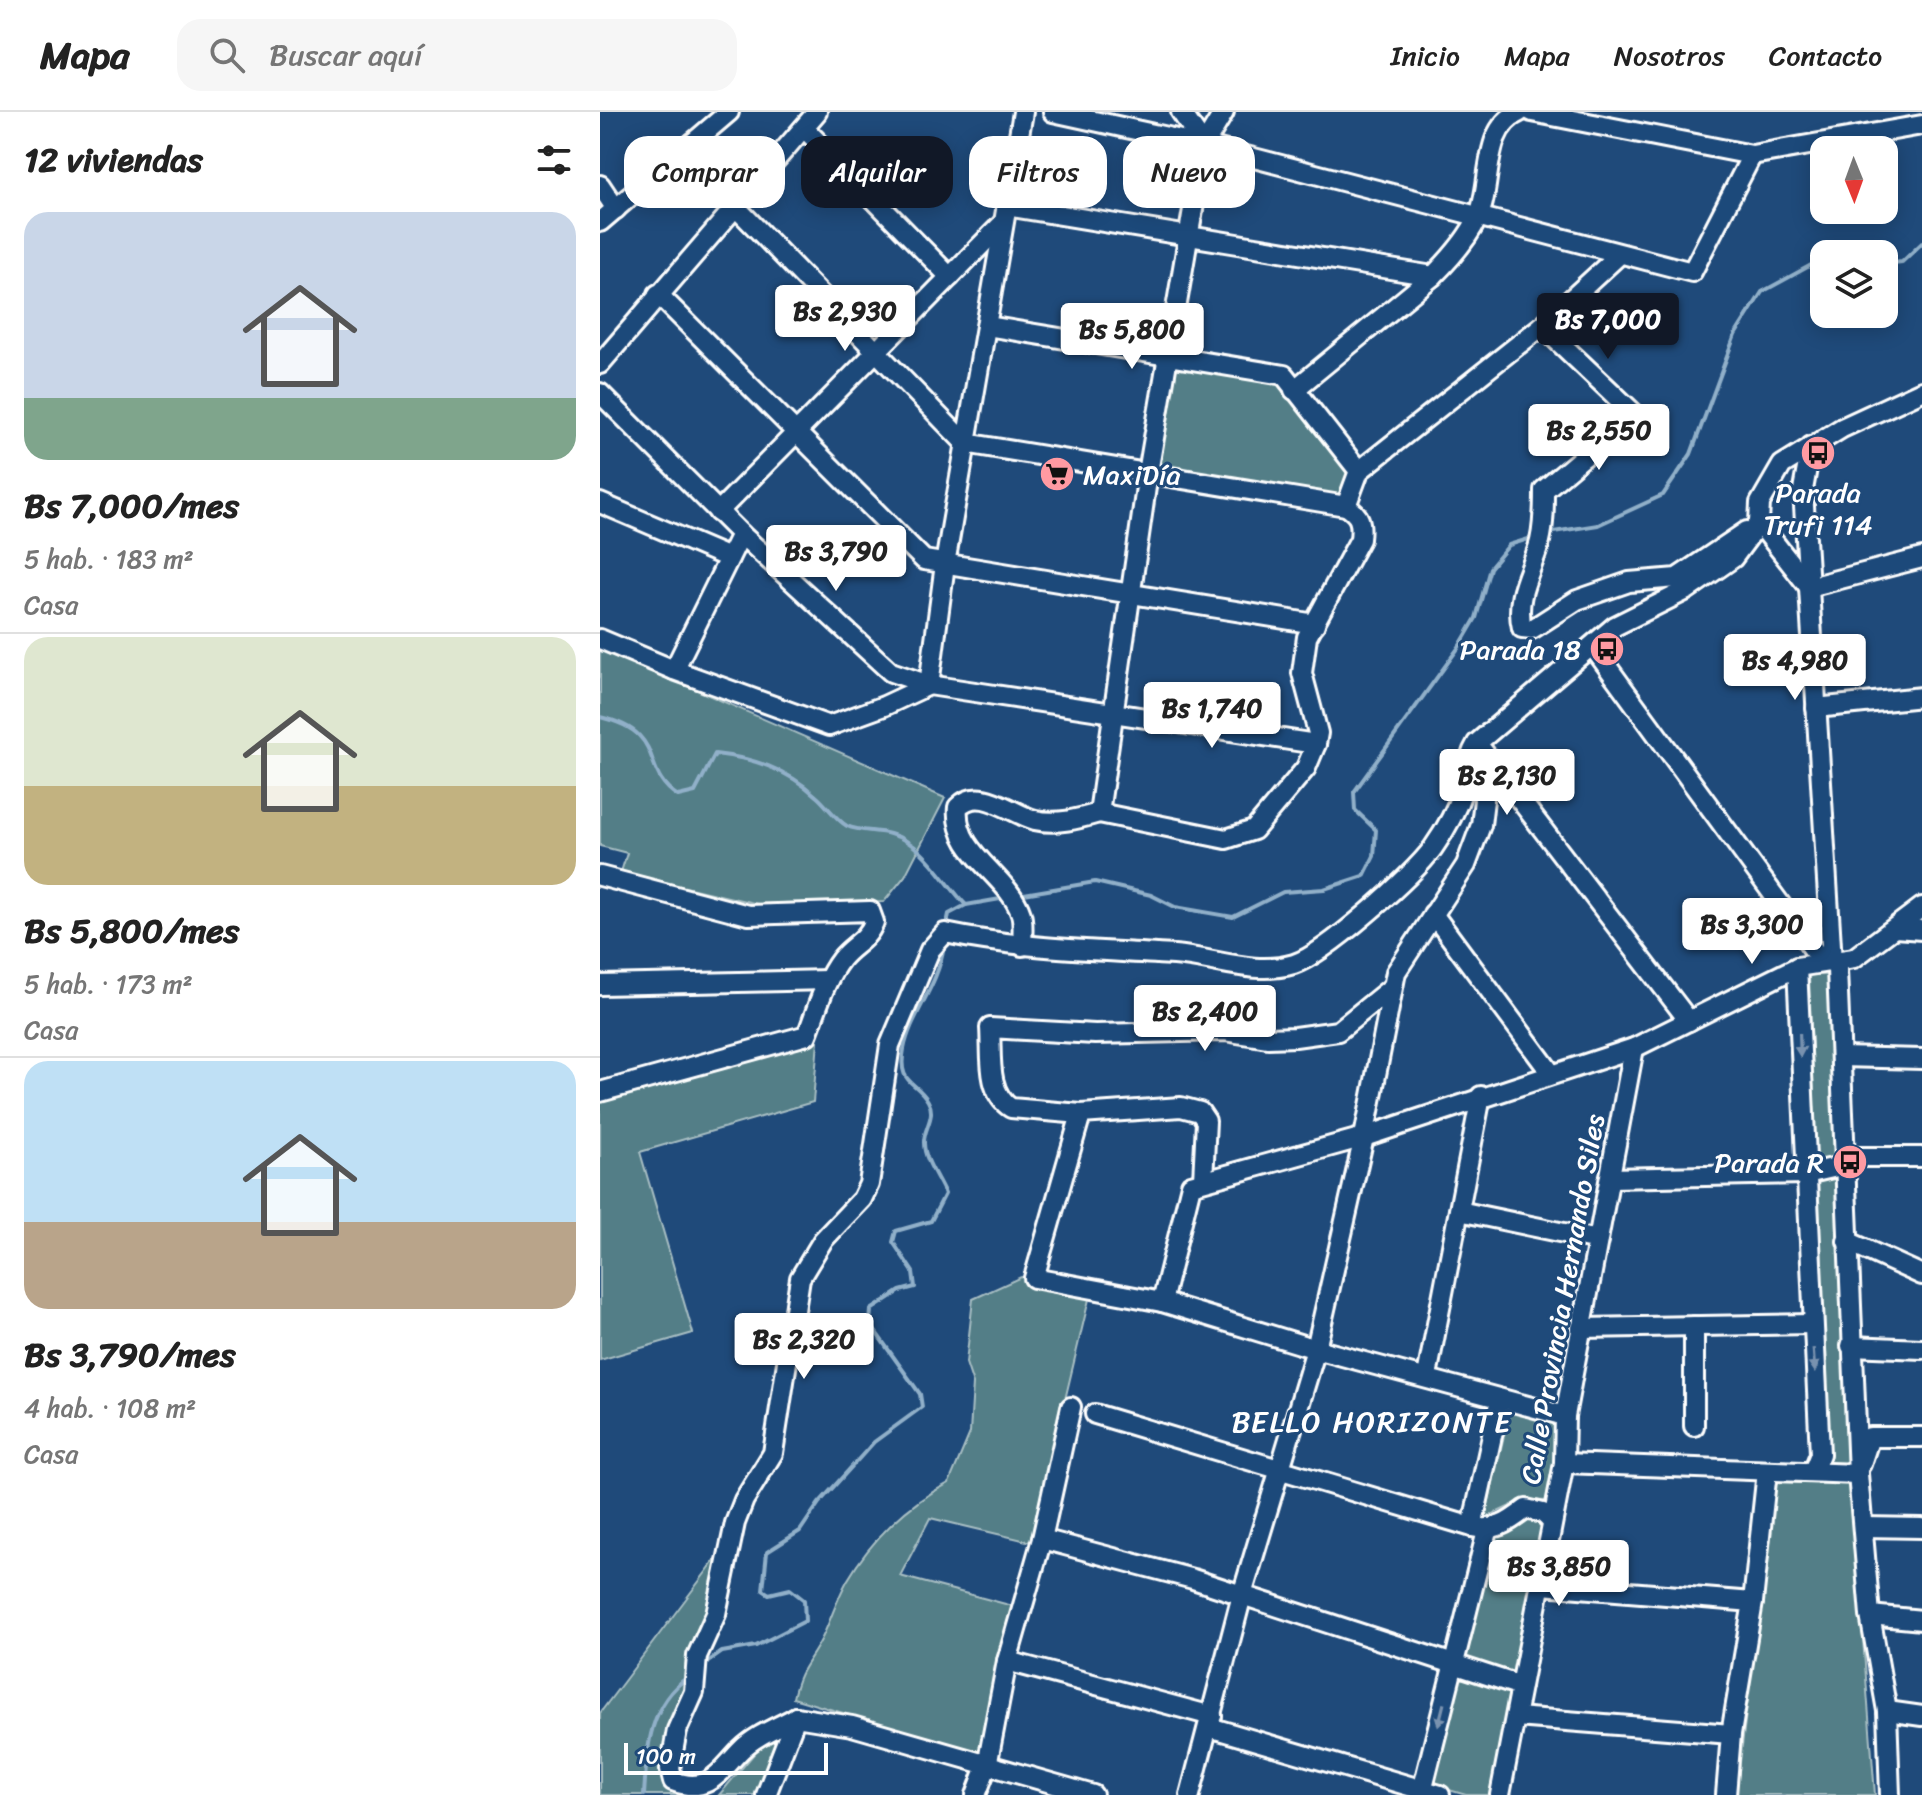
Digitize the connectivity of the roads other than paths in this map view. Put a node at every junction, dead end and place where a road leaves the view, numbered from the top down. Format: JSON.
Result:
{"nodes":[{"id":1,"x":817,"y":112,"type":"edge"},
{"id":2,"x":1023,"y":112,"type":"edge"},
{"id":3,"x":1053,"y":112,"type":"edge"},
{"id":4,"x":1181,"y":112,"type":"edge"},
{"id":5,"x":1224,"y":112,"type":"edge"},
{"id":6,"x":1520,"y":112,"type":"edge"},
{"id":7,"x":1532,"y":112,"type":"edge"},
{"id":8,"x":723,"y":114,"type":"edge"},
{"id":9,"x":1922,"y":125,"type":"edge"},
{"id":10,"x":804,"y":128,"type":"junction"},
{"id":11,"x":700,"y":136,"type":"edge"},
{"id":12,"x":1163,"y":136,"type":"edge"},
{"id":13,"x":1198,"y":136,"type":"edge"},
{"id":14,"x":1209,"y":136,"type":"edge"},
{"id":15,"x":1752,"y":155,"type":"junction"},
{"id":16,"x":1255,"y":158,"type":"edge"},
{"id":17,"x":600,"y":185,"type":"edge"},
{"id":18,"x":624,"y":202,"type":"edge"},
{"id":19,"x":1194,"y":208,"type":"edge"},
{"id":20,"x":616,"y":209,"type":"junction"},
{"id":21,"x":735,"y":209,"type":"junction"},
{"id":22,"x":1004,"y":215,"type":"junction"},
{"id":23,"x":1479,"y":216,"type":"junction"},
{"id":24,"x":600,"y":222,"type":"edge"},
{"id":25,"x":1190,"y":237,"type":"junction"},
{"id":26,"x":1620,"y":254,"type":"junction"},
{"id":27,"x":1433,"y":276,"type":"junction"},
{"id":28,"x":950,"y":277,"type":"junction"},
{"id":29,"x":658,"y":294,"type":"junction"},
{"id":30,"x":987,"y":326,"type":"junction"},
{"id":31,"x":1542,"y":326,"type":"junction"},
{"id":32,"x":875,"y":352,"type":"junction"},
{"id":33,"x":1167,"y":356,"type":"junction"},
{"id":34,"x":600,"y":364,"type":"edge"},
{"id":35,"x":1294,"y":390,"type":"junction"},
{"id":36,"x":1922,"y":391,"type":"edge"},
{"id":37,"x":600,"y":393,"type":"edge"},
{"id":38,"x":795,"y":433,"type":"junction"},
{"id":39,"x":965,"y":443,"type":"junction"},
{"id":40,"x":1811,"y":446,"type":"junction"},
{"id":41,"x":1359,"y":471,"type":"junction"},
{"id":42,"x":1148,"y":473,"type":"junction"},
{"id":43,"x":600,"y":503,"type":"edge"},
{"id":44,"x":1346,"y":506,"type":"junction"},
{"id":45,"x":718,"y":512,"type":"junction"},
{"id":46,"x":1759,"y":523,"type":"junction"},
{"id":47,"x":741,"y":534,"type":"junction"},
{"id":48,"x":729,"y":558,"type":"junction"},
{"id":49,"x":1922,"y":558,"type":"edge"},
{"id":50,"x":945,"y":564,"type":"junction"},
{"id":51,"x":1809,"y":587,"type":"junction"},
{"id":52,"x":1131,"y":594,"type":"junction"},
{"id":53,"x":1315,"y":624,"type":"junction"},
{"id":54,"x":600,"y":639,"type":"edge"},
{"id":55,"x":1593,"y":647,"type":"junction"},
{"id":56,"x":674,"y":670,"type":"junction"},
{"id":57,"x":929,"y":685,"type":"junction"},
{"id":58,"x":1922,"y":697,"type":"edge"},
{"id":59,"x":1816,"y":708,"type":"junction"},
{"id":60,"x":1113,"y":715,"type":"junction"},
{"id":61,"x":1477,"y":743,"type":"junction"},
{"id":62,"x":1316,"y":744,"type":"junction"},
{"id":63,"x":1099,"y":813,"type":"junction"},
{"id":64,"x":600,"y":876,"type":"edge"},
{"id":65,"x":1922,"y":907,"type":"edge"},
{"id":66,"x":1433,"y":914,"type":"junction"},
{"id":67,"x":1895,"y":928,"type":"junction"},
{"id":68,"x":1922,"y":930,"type":"edge"},
{"id":69,"x":1022,"y":946,"type":"junction"},
{"id":70,"x":1834,"y":966,"type":"junction"},
{"id":71,"x":1797,"y":967,"type":"junction"},
{"id":72,"x":828,"y":980,"type":"junction"},
{"id":73,"x":600,"y":985,"type":"edge"},
{"id":74,"x":1391,"y":988,"type":"junction"},
{"id":75,"x":1689,"y":1021,"type":"junction"},
{"id":76,"x":1634,"y":1048,"type":"junction"},
{"id":77,"x":1841,"y":1057,"type":"junction"},
{"id":78,"x":1922,"y":1059,"type":"edge"},
{"id":79,"x":1551,"y":1073,"type":"junction"},
{"id":80,"x":600,"y":1092,"type":"edge"},
{"id":81,"x":1481,"y":1096,"type":"junction"},
{"id":82,"x":1081,"y":1114,"type":"junction"},
{"id":83,"x":1364,"y":1137,"type":"junction"},
{"id":84,"x":1922,"y":1157,"type":"edge"},
{"id":85,"x":1846,"y":1161,"type":"junction"},
{"id":86,"x":1806,"y":1174,"type":"junction"},
{"id":87,"x":1610,"y":1178,"type":"junction"},
{"id":88,"x":1203,"y":1180,"type":"junction"},
{"id":89,"x":1459,"y":1211,"type":"junction"},
{"id":90,"x":1598,"y":1240,"type":"junction"},
{"id":91,"x":1847,"y":1241,"type":"junction"},
{"id":92,"x":1922,"y":1260,"type":"edge"},
{"id":93,"x":1896,"y":1261,"type":"junction"},
{"id":94,"x":1922,"y":1275,"type":"edge"},
{"id":95,"x":1162,"y":1302,"type":"junction"},
{"id":96,"x":1812,"y":1324,"type":"junction"},
{"id":97,"x":1694,"y":1326,"type":"junction"},
{"id":98,"x":1581,"y":1328,"type":"junction"},
{"id":99,"x":1851,"y":1346,"type":"junction"},
{"id":100,"x":1316,"y":1349,"type":"junction"},
{"id":101,"x":1922,"y":1349,"type":"edge"},
{"id":102,"x":1427,"y":1376,"type":"junction"},
{"id":103,"x":1500,"y":1399,"type":"junction"},
{"id":104,"x":1071,"y":1407,"type":"dead end"},
{"id":105,"x":1095,"y":1414,"type":"dead end"},
{"id":106,"x":1565,"y":1416,"type":"junction"},
{"id":107,"x":1694,"y":1426,"type":"dead end"},
{"id":108,"x":1922,"y":1437,"type":"edge"},
{"id":109,"x":1564,"y":1463,"type":"junction"},
{"id":110,"x":1282,"y":1470,"type":"junction"},
{"id":111,"x":1767,"y":1471,"type":"junction"},
{"id":112,"x":1808,"y":1472,"type":"junction"},
{"id":113,"x":1858,"y":1474,"type":"junction"},
{"id":114,"x":1552,"y":1522,"type":"junction"},
{"id":115,"x":1864,"y":1527,"type":"junction"},
{"id":116,"x":1922,"y":1528,"type":"edge"},
{"id":117,"x":1479,"y":1529,"type":"junction"},
{"id":118,"x":1042,"y":1539,"type":"junction"},
{"id":119,"x":1542,"y":1585,"type":"junction"},
{"id":120,"x":1242,"y":1595,"type":"junction"},
{"id":121,"x":1753,"y":1602,"type":"junction"},
{"id":122,"x":1870,"y":1615,"type":"junction"},
{"id":123,"x":1922,"y":1620,"type":"edge"},
{"id":124,"x":1007,"y":1661,"type":"junction"},
{"id":125,"x":1453,"y":1666,"type":"junction"},
{"id":126,"x":1521,"y":1686,"type":"junction"},
{"id":127,"x":1887,"y":1711,"type":"junction"},
{"id":128,"x":1922,"y":1716,"type":"edge"},
{"id":129,"x":796,"y":1717,"type":"junction"},
{"id":130,"x":1516,"y":1717,"type":"junction"},
{"id":131,"x":1210,"y":1721,"type":"junction"},
{"id":132,"x":1731,"y":1734,"type":"junction"},
{"id":133,"x":987,"y":1766,"type":"junction"},
{"id":134,"x":1421,"y":1792,"type":"edge"},
{"id":135,"x":766,"y":1795,"type":"edge"},
{"id":136,"x":976,"y":1795,"type":"edge"},
{"id":137,"x":1093,"y":1795,"type":"edge"},
{"id":138,"x":1190,"y":1795,"type":"edge"},
{"id":139,"x":1440,"y":1795,"type":"edge"},
{"id":140,"x":1500,"y":1795,"type":"edge"},
{"id":141,"x":1726,"y":1795,"type":"edge"},
{"id":142,"x":1890,"y":1795,"type":"edge"}],
"edges":[{"from":1,"to":10,"type":"street"},
{"from":2,"to":22,"type":"street"},
{"from":3,"to":12,"type":"street"},
{"from":4,"to":13,"type":"street"},
{"from":5,"to":14,"type":"street"},
{"from":6,"to":23,"type":"street"},
{"from":7,"to":15,"type":"street"},
{"from":8,"to":11,"type":"street"},
{"from":9,"to":15,"type":"street"},
{"from":10,"to":21,"type":"street"},
{"from":10,"to":28,"type":"street"},
{"from":15,"to":26,"type":"street"},
{"from":16,"to":23,"type":"street"},
{"from":17,"to":20,"type":"street"},
{"from":18,"to":20,"type":"street"},
{"from":19,"to":25,"type":"street"},
{"from":20,"to":24,"type":"street"},
{"from":21,"to":29,"type":"street"},
{"from":21,"to":32,"type":"street"},
{"from":22,"to":25,"type":"street"},
{"from":22,"to":28,"type":"street"},
{"from":22,"to":30,"type":"street"},
{"from":23,"to":26,"type":"street"},
{"from":23,"to":27,"type":"street"},
{"from":25,"to":27,"type":"street"},
{"from":25,"to":33,"type":"street"},
{"from":26,"to":31,"type":"street"},
{"from":27,"to":35,"type":"street"},
{"from":28,"to":32,"type":"street"},
{"from":29,"to":34,"type":"street"},
{"from":29,"to":38,"type":"street"},
{"from":30,"to":33,"type":"street"},
{"from":30,"to":39,"type":"street"},
{"from":31,"to":41,"type":"street"},
{"from":31,"to":46,"type":"street"},
{"from":32,"to":38,"type":"street"},
{"from":32,"to":39,"type":"street"},
{"from":33,"to":35,"type":"street"},
{"from":33,"to":42,"type":"street"},
{"from":35,"to":41,"type":"street"},
{"from":36,"to":40,"type":"street"},
{"from":37,"to":45,"type":"street"},
{"from":38,"to":45,"type":"street"},
{"from":38,"to":50,"type":"street"},
{"from":39,"to":42,"type":"street"},
{"from":39,"to":50,"type":"street"},
{"from":40,"to":46,"type":"street"},
{"from":40,"to":51,"type":"street"},
{"from":41,"to":44,"type":"street"},
{"from":42,"to":44,"type":"street"},
{"from":42,"to":52,"type":"street"},
{"from":43,"to":48,"type":"street"},
{"from":44,"to":53,"type":"street"},
{"from":45,"to":47,"type":"street"},
{"from":46,"to":51,"type":"street"},
{"from":46,"to":55,"type":"street"},
{"from":47,"to":48,"type":"street"},
{"from":47,"to":57,"type":"street"},
{"from":48,"to":56,"type":"street"},
{"from":49,"to":51,"type":"street"},
{"from":50,"to":52,"type":"street"},
{"from":50,"to":57,"type":"street"},
{"from":51,"to":59,"type":"street"},
{"from":52,"to":53,"type":"street"},
{"from":52,"to":60,"type":"street"},
{"from":53,"to":62,"type":"street"},
{"from":54,"to":56,"type":"street"},
{"from":55,"to":61,"type":"street"},
{"from":55,"to":70,"type":"street"},
{"from":56,"to":57,"type":"street"},
{"from":57,"to":60,"type":"street"},
{"from":58,"to":59,"type":"street"},
{"from":59,"to":70,"type":"street"},
{"from":60,"to":62,"type":"street"},
{"from":60,"to":63,"type":"street"},
{"from":61,"to":66,"type":"street"},
{"from":61,"to":69,"type":"street"},
{"from":61,"to":75,"type":"street"},
{"from":62,"to":63,"type":"street"},
{"from":63,"to":69,"type":"street"},
{"from":64,"to":72,"type":"street"},
{"from":65,"to":67,"type":"street"},
{"from":66,"to":74,"type":"street"},
{"from":66,"to":79,"type":"street"},
{"from":67,"to":68,"type":"street"},
{"from":67,"to":70,"type":"street"},
{"from":69,"to":129,"type":"street"},
{"from":70,"to":71,"type":"street"},
{"from":70,"to":77,"type":"street"},
{"from":71,"to":75,"type":"street"},
{"from":71,"to":86,"type":"street","one_way":true},
{"from":72,"to":73,"type":"street"},
{"from":72,"to":80,"type":"street"},
{"from":74,"to":82,"type":"street"},
{"from":74,"to":83,"type":"street"},
{"from":75,"to":76,"type":"street"},
{"from":76,"to":79,"type":"street"},
{"from":76,"to":87,"type":"street","name":"Calle Provincia Hernando Siles"},
{"from":77,"to":78,"type":"street"},
{"from":77,"to":85,"type":"street"},
{"from":79,"to":81,"type":"street"},
{"from":81,"to":83,"type":"street"},
{"from":81,"to":89,"type":"street"},
{"from":82,"to":88,"type":"street"},
{"from":82,"to":95,"type":"street"},
{"from":83,"to":88,"type":"street"},
{"from":83,"to":100,"type":"street"},
{"from":84,"to":85,"type":"street"},
{"from":85,"to":86,"type":"street"},
{"from":85,"to":91,"type":"street"},
{"from":86,"to":87,"type":"street"},
{"from":86,"to":96,"type":"street"},
{"from":87,"to":90,"type":"street","name":"Calle Provincia Hernando Siles"},
{"from":88,"to":95,"type":"street"},
{"from":89,"to":90,"type":"street"},
{"from":89,"to":102,"type":"street"},
{"from":90,"to":98,"type":"street","name":"Calle Provincia Hernando Siles"},
{"from":91,"to":93,"type":"street"},
{"from":91,"to":99,"type":"street"},
{"from":92,"to":93,"type":"street"},
{"from":93,"to":94,"type":"street"},
{"from":95,"to":100,"type":"street"},
{"from":96,"to":97,"type":"street"},
{"from":96,"to":112,"type":"street","one_way":true},
{"from":97,"to":98,"type":"street"},
{"from":97,"to":107,"type":"street"},
{"from":98,"to":106,"type":"street","name":"Calle Provincia Hernando Siles"},
{"from":99,"to":101,"type":"street"},
{"from":99,"to":113,"type":"street"},
{"from":100,"to":102,"type":"street"},
{"from":100,"to":110,"type":"street"},
{"from":102,"to":103,"type":"street"},
{"from":103,"to":106,"type":"street"},
{"from":103,"to":117,"type":"street"},
{"from":104,"to":118,"type":"street"},
{"from":105,"to":110,"type":"street"},
{"from":106,"to":109,"type":"street","name":"Calle Provincia Hernando Siles"},
{"from":108,"to":113,"type":"street"},
{"from":109,"to":111,"type":"street"},
{"from":109,"to":114,"type":"street","name":"Calle Provincia Hernando Siles"},
{"from":110,"to":117,"type":"street"},
{"from":110,"to":120,"type":"street"},
{"from":111,"to":112,"type":"street"},
{"from":111,"to":121,"type":"street"},
{"from":112,"to":113,"type":"street"},
{"from":113,"to":115,"type":"street"},
{"from":114,"to":117,"type":"street"},
{"from":114,"to":119,"type":"street","name":"Calle Provincia Hernando Siles"},
{"from":115,"to":116,"type":"street"},
{"from":115,"to":122,"type":"street"},
{"from":117,"to":125,"type":"street"},
{"from":118,"to":120,"type":"street"},
{"from":118,"to":124,"type":"street"},
{"from":119,"to":121,"type":"street"},
{"from":119,"to":126,"type":"street","name":"Calle Provincia Hernando Siles"},
{"from":120,"to":125,"type":"street"},
{"from":120,"to":131,"type":"street"},
{"from":121,"to":132,"type":"street"},
{"from":122,"to":123,"type":"street"},
{"from":122,"to":127,"type":"street"},
{"from":124,"to":131,"type":"street"},
{"from":124,"to":133,"type":"street"},
{"from":125,"to":126,"type":"street"},
{"from":125,"to":134,"type":"street","one_way":true},
{"from":126,"to":130,"type":"street","name":"Calle Provincia Hernando Siles"},
{"from":127,"to":128,"type":"street"},
{"from":127,"to":142,"type":"street"},
{"from":129,"to":133,"type":"street"},
{"from":129,"to":135,"type":"street"},
{"from":130,"to":132,"type":"street"},
{"from":130,"to":140,"type":"street","name":"Calle Provincia Hernando Siles"},
{"from":131,"to":134,"type":"street"},
{"from":131,"to":138,"type":"street"},
{"from":132,"to":141,"type":"street"},
{"from":133,"to":136,"type":"street"},
{"from":133,"to":137,"type":"street"},
{"from":134,"to":139,"type":"street"}]}
